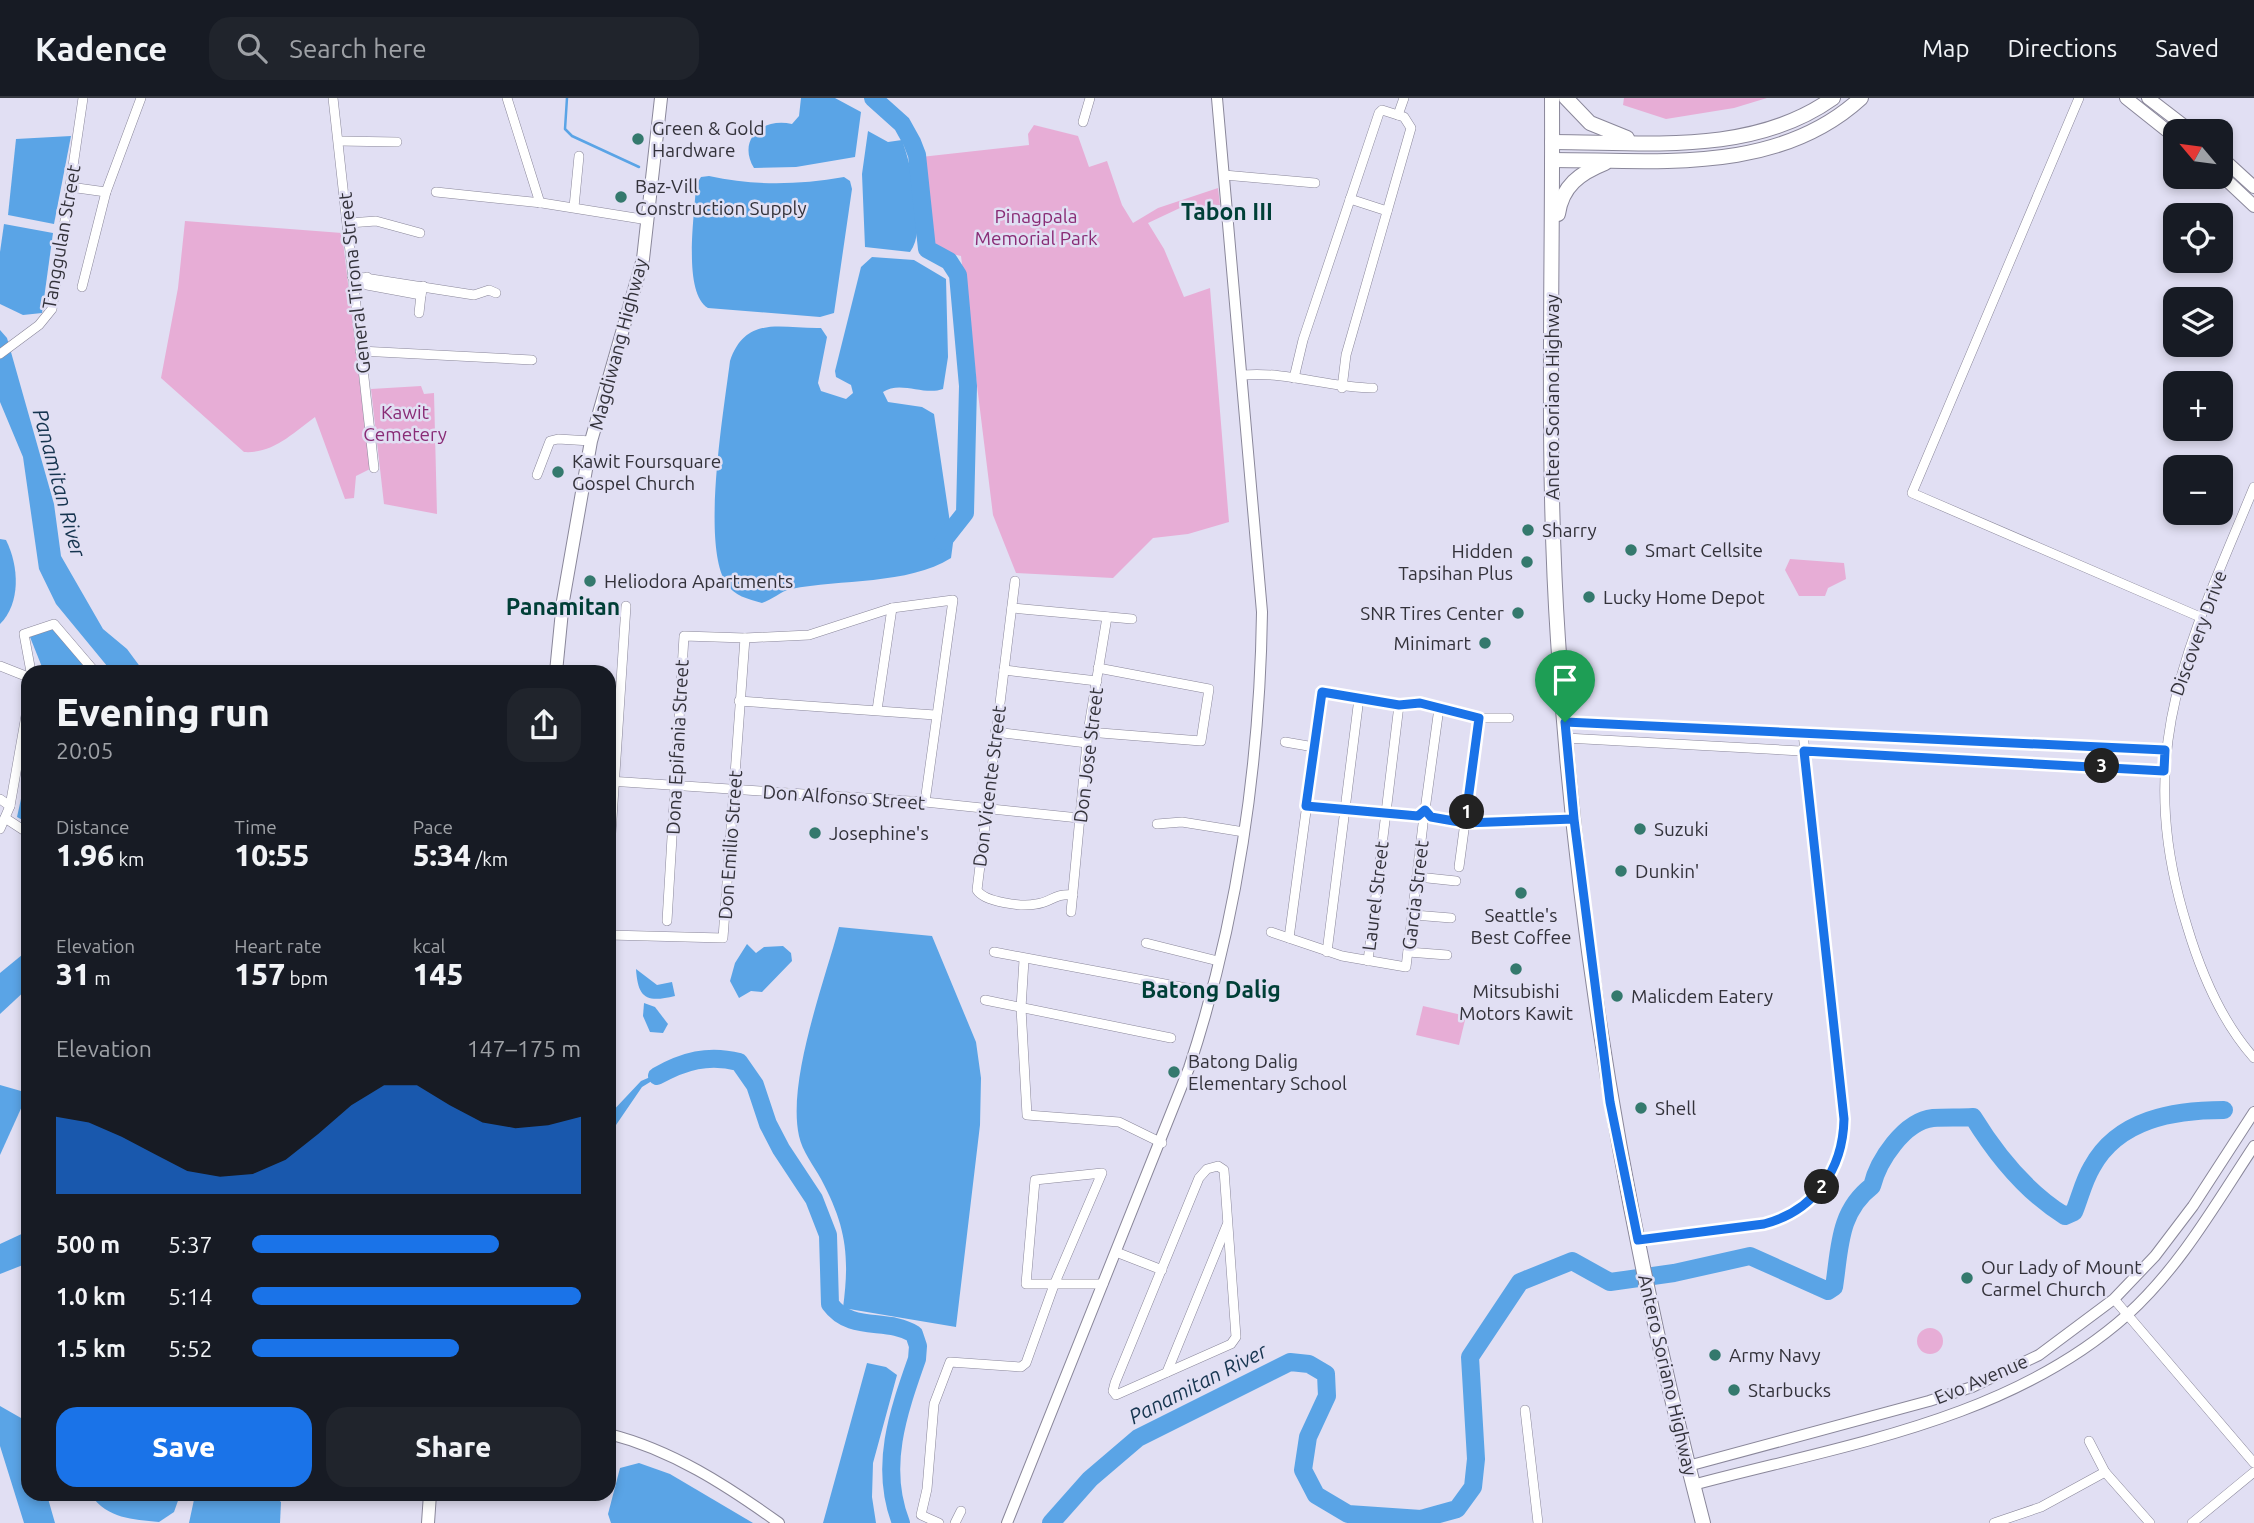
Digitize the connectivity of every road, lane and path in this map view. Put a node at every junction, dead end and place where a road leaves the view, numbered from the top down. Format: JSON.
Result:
{"nodes":[{"id":1,"x":83,"y":98,"type":"edge"},
{"id":2,"x":141,"y":98,"type":"edge"},
{"id":3,"x":334,"y":98,"type":"edge"},
{"id":4,"x":507,"y":98,"type":"edge"},
{"id":5,"x":661,"y":98,"type":"edge"},
{"id":6,"x":1090,"y":98,"type":"edge"},
{"id":7,"x":1217,"y":98,"type":"edge"},
{"id":8,"x":1404,"y":98,"type":"edge"},
{"id":9,"x":1552,"y":98,"type":"edge"},
{"id":10,"x":1566,"y":98,"type":"edge"},
{"id":11,"x":1833,"y":98,"type":"edge"},
{"id":12,"x":1861,"y":98,"type":"edge"},
{"id":13,"x":2079,"y":98,"type":"edge"},
{"id":14,"x":2126,"y":98,"type":"edge"},
{"id":15,"x":2148,"y":98,"type":"edge"},
{"id":16,"x":1398,"y":115,"type":"junction"},
{"id":17,"x":2175,"y":119,"type":"edge"},
{"id":18,"x":1083,"y":122,"type":"dead end"},
{"id":19,"x":2163,"y":127,"type":"edge"},
{"id":20,"x":339,"y":141,"type":"junction"},
{"id":21,"x":397,"y":142,"type":"dead end"},
{"id":22,"x":1552,"y":142,"type":"junction"},
{"id":23,"x":1642,"y":142,"type":"junction"},
{"id":24,"x":579,"y":156,"type":"dead end"},
{"id":25,"x":1552,"y":160,"type":"junction"},
{"id":26,"x":1612,"y":160,"type":"junction"},
{"id":27,"x":2233,"y":168,"type":"edge"},
{"id":28,"x":1224,"y":175,"type":"junction"},
{"id":29,"x":1315,"y":183,"type":"dead end"},
{"id":30,"x":2233,"y":186,"type":"edge"},
{"id":31,"x":70,"y":187,"type":"junction"},
{"id":32,"x":2254,"y":187,"type":"edge"},
{"id":33,"x":106,"y":192,"type":"junction"},
{"id":34,"x":436,"y":192,"type":"dead end"},
{"id":35,"x":1350,"y":199,"type":"junction"},
{"id":36,"x":540,"y":203,"type":"junction"},
{"id":37,"x":2254,"y":206,"type":"edge"},
{"id":38,"x":574,"y":207,"type":"junction"},
{"id":39,"x":1387,"y":211,"type":"junction"},
{"id":40,"x":648,"y":220,"type":"junction"},
{"id":41,"x":349,"y":223,"type":"junction"},
{"id":42,"x":420,"y":233,"type":"dead end"},
{"id":43,"x":1553,"y":246,"type":"junction"},
{"id":44,"x":352,"y":276,"type":"junction"},
{"id":45,"x":82,"y":288,"type":"dead end"},
{"id":46,"x":422,"y":290,"type":"junction"},
{"id":47,"x":496,"y":293,"type":"dead end"},
{"id":48,"x":419,"y":313,"type":"dead end"},
{"id":49,"x":360,"y":351,"type":"junction"},
{"id":50,"x":0,"y":354,"type":"edge"},
{"id":51,"x":532,"y":360,"type":"dead end"},
{"id":52,"x":1243,"y":375,"type":"junction"},
{"id":53,"x":1294,"y":378,"type":"junction"},
{"id":54,"x":1342,"y":388,"type":"junction"},
{"id":55,"x":1373,"y":388,"type":"dead end"},
{"id":56,"x":591,"y":441,"type":"junction"},
{"id":57,"x":374,"y":468,"type":"dead end"},
{"id":58,"x":537,"y":475,"type":"dead end"},
{"id":59,"x":2254,"y":487,"type":"edge"},
{"id":60,"x":1014,"y":581,"type":"dead end"},
{"id":61,"x":626,"y":606,"type":"dead end"},
{"id":62,"x":892,"y":608,"type":"junction"},
{"id":63,"x":1012,"y":608,"type":"junction"},
{"id":64,"x":1107,"y":617,"type":"junction"},
{"id":65,"x":2200,"y":617,"type":"junction"},
{"id":66,"x":1132,"y":619,"type":"dead end"},
{"id":67,"x":745,"y":638,"type":"junction"},
{"id":68,"x":30,"y":665,"type":"edge"},
{"id":69,"x":89,"y":665,"type":"edge"},
{"id":70,"x":557,"y":665,"type":"edge"},
{"id":71,"x":0,"y":666,"type":"edge"},
{"id":72,"x":1098,"y":668,"type":"junction"},
{"id":73,"x":1004,"y":670,"type":"junction"},
{"id":74,"x":21,"y":674,"type":"edge"},
{"id":75,"x":1097,"y":681,"type":"junction"},
{"id":76,"x":1359,"y":698,"type":"junction"},
{"id":77,"x":739,"y":701,"type":"junction"},
{"id":78,"x":1399,"y":705,"type":"junction"},
{"id":79,"x":1439,"y":708,"type":"junction"},
{"id":80,"x":877,"y":710,"type":"junction"},
{"id":81,"x":935,"y":715,"type":"junction"},
{"id":82,"x":1479,"y":718,"type":"junction"},
{"id":83,"x":1509,"y":718,"type":"dead end"},
{"id":84,"x":1565,"y":722,"type":"junction"},
{"id":85,"x":616,"y":732,"type":"edge"},
{"id":86,"x":995,"y":732,"type":"junction"},
{"id":87,"x":1088,"y":732,"type":"junction"},
{"id":88,"x":1803,"y":733,"type":"junction"},
{"id":89,"x":1566,"y":738,"type":"junction"},
{"id":90,"x":1285,"y":742,"type":"dead end"},
{"id":91,"x":1087,"y":743,"type":"junction"},
{"id":92,"x":21,"y":744,"type":"edge"},
{"id":93,"x":1314,"y":747,"type":"junction"},
{"id":94,"x":2165,"y":750,"type":"junction"},
{"id":95,"x":1804,"y":751,"type":"junction"},
{"id":96,"x":2164,"y":771,"type":"junction"},
{"id":97,"x":616,"y":782,"type":"edge"},
{"id":98,"x":675,"y":787,"type":"junction"},
{"id":99,"x":735,"y":790,"type":"junction"},
{"id":100,"x":0,"y":799,"type":"edge"},
{"id":101,"x":925,"y":802,"type":"junction"},
{"id":102,"x":10,"y":806,"type":"junction"},
{"id":103,"x":1306,"y":806,"type":"junction"},
{"id":104,"x":986,"y":809,"type":"junction"},
{"id":105,"x":1346,"y":809,"type":"junction"},
{"id":106,"x":1385,"y":813,"type":"junction"},
{"id":107,"x":1424,"y":817,"type":"junction"},
{"id":108,"x":5,"y":818,"type":"junction"},
{"id":109,"x":1079,"y":818,"type":"junction"},
{"id":110,"x":1574,"y":819,"type":"junction"},
{"id":111,"x":1465,"y":823,"type":"junction"},
{"id":112,"x":1157,"y":824,"type":"dead end"},
{"id":113,"x":21,"y":828,"type":"edge"},
{"id":114,"x":0,"y":830,"type":"edge"},
{"id":115,"x":1244,"y":832,"type":"junction"},
{"id":116,"x":1460,"y":867,"type":"dead end"},
{"id":117,"x":1418,"y":877,"type":"junction"},
{"id":118,"x":1456,"y":881,"type":"dead end"},
{"id":119,"x":1073,"y":895,"type":"junction"},
{"id":120,"x":1072,"y":912,"type":"dead end"},
{"id":121,"x":1414,"y":915,"type":"junction"},
{"id":122,"x":1451,"y":918,"type":"dead end"},
{"id":123,"x":667,"y":921,"type":"dead end"},
{"id":124,"x":1271,"y":932,"type":"dead end"},
{"id":125,"x":616,"y":935,"type":"edge"},
{"id":126,"x":1289,"y":938,"type":"junction"},
{"id":127,"x":1146,"y":943,"type":"dead end"},
{"id":128,"x":994,"y":952,"type":"dead end"},
{"id":129,"x":1327,"y":952,"type":"junction"},
{"id":130,"x":1408,"y":952,"type":"junction"},
{"id":131,"x":1447,"y":954,"type":"dead end"},
{"id":132,"x":1024,"y":960,"type":"junction"},
{"id":133,"x":1218,"y":961,"type":"junction"},
{"id":134,"x":1368,"y":961,"type":"junction"},
{"id":135,"x":1213,"y":993,"type":"junction"},
{"id":136,"x":985,"y":1000,"type":"dead end"},
{"id":137,"x":1021,"y":1008,"type":"junction"},
{"id":138,"x":1171,"y":1038,"type":"dead end"},
{"id":139,"x":2254,"y":1058,"type":"edge"},
{"id":140,"x":2254,"y":1112,"type":"edge"},
{"id":141,"x":2236,"y":1135,"type":"junction"},
{"id":142,"x":1161,"y":1143,"type":"junction"},
{"id":143,"x":2253,"y":1147,"type":"edge"},
{"id":144,"x":1227,"y":1224,"type":"junction"},
{"id":145,"x":2174,"y":1232,"type":"junction"},
{"id":146,"x":1638,"y":1240,"type":"junction"},
{"id":147,"x":2190,"y":1244,"type":"junction"},
{"id":148,"x":1116,"y":1252,"type":"junction"},
{"id":149,"x":1162,"y":1270,"type":"junction"},
{"id":150,"x":1054,"y":1284,"type":"junction"},
{"id":151,"x":1103,"y":1284,"type":"junction"},
{"id":152,"x":2114,"y":1299,"type":"junction"},
{"id":153,"x":2127,"y":1314,"type":"junction"},
{"id":154,"x":1167,"y":1372,"type":"junction"},
{"id":155,"x":1972,"y":1387,"type":"junction"},
{"id":156,"x":1979,"y":1405,"type":"junction"},
{"id":157,"x":1525,"y":1410,"type":"dead end"},
{"id":158,"x":616,"y":1436,"type":"edge"},
{"id":159,"x":2089,"y":1441,"type":"dead end"},
{"id":160,"x":2254,"y":1463,"type":"edge"},
{"id":161,"x":1688,"y":1466,"type":"junction"},
{"id":162,"x":2105,"y":1472,"type":"junction"},
{"id":163,"x":2254,"y":1472,"type":"edge"},
{"id":164,"x":1693,"y":1485,"type":"junction"},
{"id":165,"x":430,"y":1501,"type":"edge"},
{"id":166,"x":961,"y":1511,"type":"dead end"},
{"id":167,"x":428,"y":1523,"type":"edge"},
{"id":168,"x":779,"y":1523,"type":"edge"},
{"id":169,"x":939,"y":1523,"type":"edge"},
{"id":170,"x":955,"y":1523,"type":"edge"},
{"id":171,"x":1007,"y":1523,"type":"edge"},
{"id":172,"x":1538,"y":1523,"type":"edge"},
{"id":173,"x":1703,"y":1523,"type":"edge"},
{"id":174,"x":1994,"y":1523,"type":"edge"},
{"id":175,"x":2150,"y":1523,"type":"edge"},
{"id":176,"x":2192,"y":1523,"type":"edge"}],
"edges":[{"from":1,"to":31,"type":"street","name":"Tanggulan Street"},
{"from":2,"to":33,"type":"street"},
{"from":3,"to":20,"type":"street","name":"General Tirona Street"},
{"from":4,"to":36,"type":"street"},
{"from":5,"to":40,"type":"main road","name":"Magdiwang Highway"},
{"from":6,"to":18,"type":"street"},
{"from":7,"to":28,"type":"street"},
{"from":8,"to":16,"type":"street"},
{"from":9,"to":22,"type":"main road","name":"Antero Soriano Highway"},
{"from":10,"to":23,"type":"main road"},
{"from":11,"to":23,"type":"main road"},
{"from":12,"to":26,"type":"main road"},
{"from":13,"to":65,"type":"street"},
{"from":14,"to":19,"type":"main road"},
{"from":15,"to":17,"type":"main road"},
{"from":16,"to":35,"type":"street"},
{"from":16,"to":39,"type":"street"},
{"from":20,"to":21,"type":"street"},
{"from":20,"to":41,"type":"street","name":"General Tirona Street"},
{"from":22,"to":23,"type":"main road"},
{"from":22,"to":25,"type":"main road","name":"Antero Soriano Highway"},
{"from":24,"to":38,"type":"street"},
{"from":25,"to":26,"type":"main road"},
{"from":25,"to":43,"type":"main road","name":"Antero Soriano Highway"},
{"from":26,"to":43,"type":"main road"},
{"from":27,"to":32,"type":"main road"},
{"from":28,"to":29,"type":"street"},
{"from":28,"to":52,"type":"street"},
{"from":30,"to":37,"type":"main road"},
{"from":31,"to":33,"type":"street"},
{"from":31,"to":50,"type":"street","name":"Tanggulan Street"},
{"from":33,"to":45,"type":"street"},
{"from":34,"to":36,"type":"street"},
{"from":35,"to":39,"type":"street"},
{"from":35,"to":53,"type":"street"},
{"from":36,"to":38,"type":"street"},
{"from":38,"to":40,"type":"street"},
{"from":39,"to":54,"type":"street"},
{"from":40,"to":56,"type":"main road","name":"Magdiwang Highway"},
{"from":41,"to":42,"type":"street"},
{"from":41,"to":44,"type":"street","name":"General Tirona Street"},
{"from":43,"to":84,"type":"main road","name":"Antero Soriano Highway"},
{"from":44,"to":46,"type":"street"},
{"from":44,"to":49,"type":"street","name":"General Tirona Street"},
{"from":46,"to":47,"type":"street"},
{"from":46,"to":48,"type":"street"},
{"from":49,"to":51,"type":"street"},
{"from":49,"to":57,"type":"street","name":"General Tirona Street"},
{"from":52,"to":53,"type":"street"},
{"from":52,"to":115,"type":"street"},
{"from":53,"to":54,"type":"street"},
{"from":54,"to":55,"type":"street"},
{"from":56,"to":58,"type":"street"},
{"from":56,"to":70,"type":"main road","name":"Magdiwang Highway"},
{"from":59,"to":65,"type":"street","name":"Discovery Drive"},
{"from":60,"to":63,"type":"street","name":"Don Vicente Street"},
{"from":61,"to":85,"type":"street"},
{"from":62,"to":67,"type":"street","name":"Dona Epifania Street"},
{"from":62,"to":80,"type":"street"},
{"from":62,"to":81,"type":"street","name":"Dona Epifania Street"},
{"from":63,"to":64,"type":"street"},
{"from":63,"to":73,"type":"street","name":"Don Vicente Street"},
{"from":64,"to":66,"type":"street"},
{"from":64,"to":72,"type":"street","name":"Don Jose Street"},
{"from":65,"to":94,"type":"street","name":"Discovery Drive"},
{"from":67,"to":77,"type":"street","name":"Don Emilio Street"},
{"from":67,"to":98,"type":"street","name":"Dona Epifania Street"},
{"from":68,"to":69,"type":"street"},
{"from":71,"to":74,"type":"street"},
{"from":72,"to":75,"type":"street","name":"Don Jose Street"},
{"from":72,"to":87,"type":"street"},
{"from":73,"to":75,"type":"street"},
{"from":73,"to":86,"type":"street","name":"Don Vicente Street"},
{"from":75,"to":87,"type":"street","name":"Don Jose Street"},
{"from":76,"to":78,"type":"street"},
{"from":76,"to":93,"type":"street"},
{"from":76,"to":105,"type":"street"},
{"from":77,"to":80,"type":"street"},
{"from":77,"to":99,"type":"street","name":"Don Emilio Street"},
{"from":78,"to":79,"type":"street"},
{"from":78,"to":106,"type":"street","name":"Laurel Street"},
{"from":79,"to":82,"type":"street"},
{"from":79,"to":107,"type":"street","name":"Garcia Street"},
{"from":80,"to":81,"type":"street"},
{"from":81,"to":101,"type":"street"},
{"from":82,"to":83,"type":"street"},
{"from":82,"to":111,"type":"street"},
{"from":84,"to":88,"type":"street"},
{"from":84,"to":89,"type":"main road","name":"Antero Soriano Highway"},
{"from":86,"to":91,"type":"street"},
{"from":86,"to":104,"type":"street","name":"Don Vicente Street"},
{"from":87,"to":91,"type":"street","name":"Don Jose Street"},
{"from":88,"to":94,"type":"street"},
{"from":88,"to":95,"type":"street"},
{"from":89,"to":95,"type":"street"},
{"from":89,"to":110,"type":"main road","name":"Antero Soriano Highway"},
{"from":90,"to":93,"type":"street"},
{"from":91,"to":109,"type":"street","name":"Don Jose Street"},
{"from":92,"to":102,"type":"street"},
{"from":93,"to":103,"type":"street"},
{"from":94,"to":96,"type":"street","name":"Discovery Drive"},
{"from":95,"to":96,"type":"street"},
{"from":95,"to":146,"type":"street"},
{"from":96,"to":139,"type":"street","name":"Discovery Drive"},
{"from":97,"to":98,"type":"street","name":"Don Alfonso Street"},
{"from":98,"to":99,"type":"street","name":"Don Alfonso Street"},
{"from":98,"to":123,"type":"street","name":"Dona Epifania Street"},
{"from":99,"to":101,"type":"street","name":"Don Alfonso Street"},
{"from":99,"to":125,"type":"street","name":"Don Emilio Street"},
{"from":100,"to":102,"type":"street"},
{"from":101,"to":104,"type":"street","name":"Don Alfonso Street"},
{"from":102,"to":108,"type":"street"},
{"from":103,"to":105,"type":"street"},
{"from":103,"to":126,"type":"street"},
{"from":104,"to":109,"type":"street","name":"Don Alfonso Street"},
{"from":104,"to":119,"type":"street","name":"Don Vicente Street"},
{"from":105,"to":106,"type":"street"},
{"from":105,"to":129,"type":"street"},
{"from":106,"to":107,"type":"street"},
{"from":106,"to":134,"type":"street","name":"Laurel Street"},
{"from":107,"to":111,"type":"street"},
{"from":107,"to":117,"type":"street","name":"Garcia Street"},
{"from":108,"to":113,"type":"street"},
{"from":108,"to":114,"type":"street"},
{"from":109,"to":119,"type":"street","name":"Don Jose Street"},
{"from":110,"to":111,"type":"street"},
{"from":110,"to":146,"type":"main road","name":"Antero Soriano Highway"},
{"from":111,"to":116,"type":"street"},
{"from":112,"to":115,"type":"street"},
{"from":115,"to":133,"type":"street"},
{"from":117,"to":118,"type":"street"},
{"from":117,"to":121,"type":"street","name":"Garcia Street"},
{"from":119,"to":120,"type":"street","name":"Don Jose Street"},
{"from":121,"to":122,"type":"street"},
{"from":121,"to":130,"type":"street","name":"Garcia Street"},
{"from":124,"to":126,"type":"street"},
{"from":126,"to":129,"type":"street"},
{"from":127,"to":133,"type":"street"},
{"from":128,"to":132,"type":"street"},
{"from":129,"to":134,"type":"street"},
{"from":130,"to":131,"type":"street"},
{"from":130,"to":134,"type":"street","name":"Garcia Street"},
{"from":132,"to":135,"type":"street"},
{"from":132,"to":137,"type":"street"},
{"from":133,"to":135,"type":"street"},
{"from":135,"to":142,"type":"street"},
{"from":136,"to":137,"type":"street"},
{"from":137,"to":138,"type":"street"},
{"from":137,"to":142,"type":"street"},
{"from":140,"to":141,"type":"street","name":"Evo Avenue"},
{"from":141,"to":143,"type":"street"},
{"from":141,"to":145,"type":"street","name":"Evo Avenue"},
{"from":142,"to":148,"type":"street"},
{"from":143,"to":147,"type":"street","name":"Evo Avenue"},
{"from":144,"to":149,"type":"street"},
{"from":144,"to":154,"type":"street"},
{"from":144,"to":154,"type":"street"},
{"from":145,"to":147,"type":"street"},
{"from":145,"to":152,"type":"street","name":"Evo Avenue"},
{"from":146,"to":161,"type":"main road","name":"Antero Soriano Highway"},
{"from":147,"to":153,"type":"street","name":"Evo Avenue"},
{"from":148,"to":149,"type":"street"},
{"from":148,"to":151,"type":"street"},
{"from":149,"to":154,"type":"street"},
{"from":150,"to":150,"type":"street"},
{"from":150,"to":151,"type":"street"},
{"from":150,"to":169,"type":"street"},
{"from":151,"to":171,"type":"street"},
{"from":152,"to":153,"type":"street"},
{"from":152,"to":155,"type":"street","name":"Evo Avenue"},
{"from":153,"to":156,"type":"street","name":"Evo Avenue"},
{"from":153,"to":160,"type":"street"},
{"from":155,"to":156,"type":"street"},
{"from":155,"to":161,"type":"street","name":"Evo Avenue"},
{"from":156,"to":164,"type":"street","name":"Evo Avenue"},
{"from":157,"to":172,"type":"street"},
{"from":158,"to":168,"type":"street"},
{"from":159,"to":162,"type":"street"},
{"from":161,"to":164,"type":"main road","name":"Antero Soriano Highway"},
{"from":162,"to":174,"type":"street"},
{"from":162,"to":175,"type":"street"},
{"from":163,"to":176,"type":"street"},
{"from":164,"to":173,"type":"main road","name":"Antero Soriano Highway"},
{"from":165,"to":167,"type":"main road"},
{"from":166,"to":170,"type":"street"}]}
